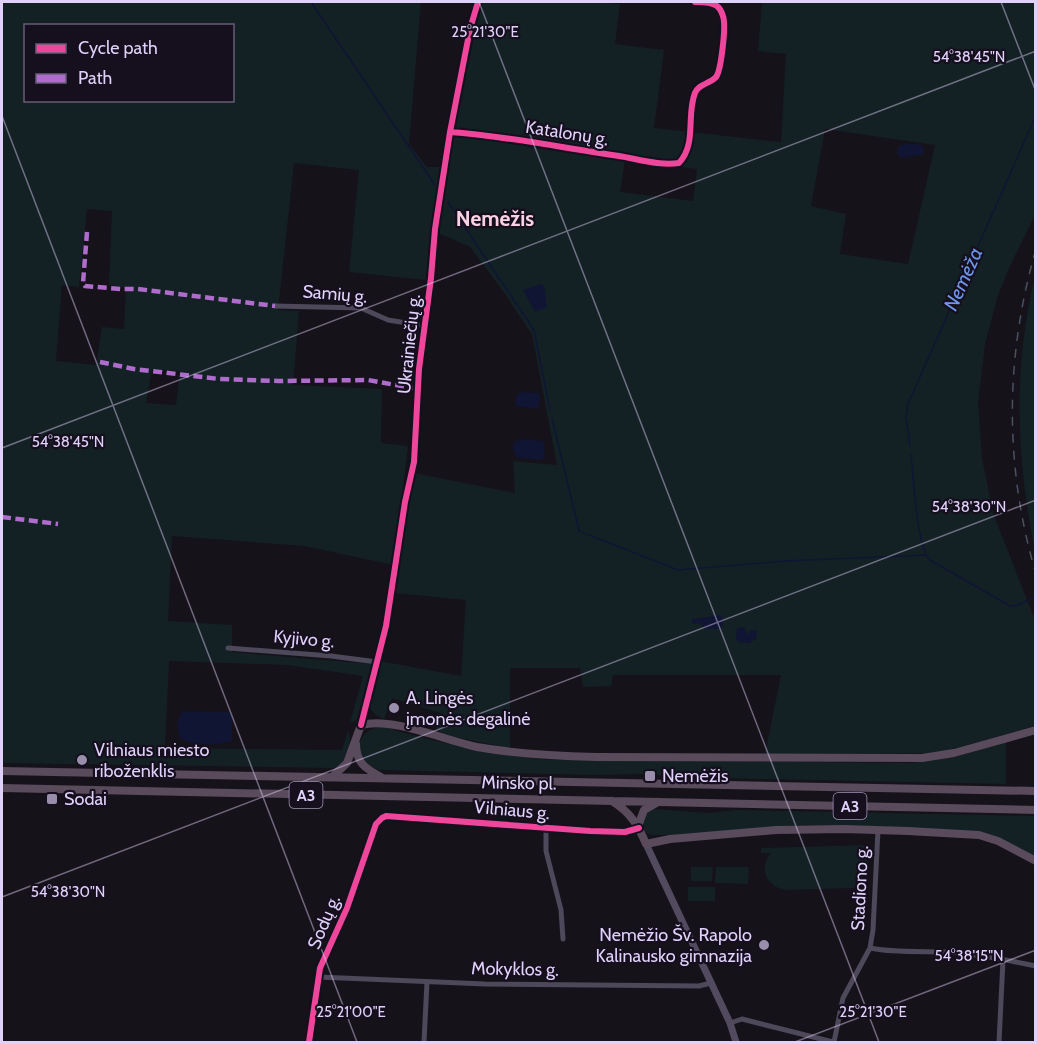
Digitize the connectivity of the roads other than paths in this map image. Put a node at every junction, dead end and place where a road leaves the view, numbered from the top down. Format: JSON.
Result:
{"nodes":[{"id":1,"x":478,"y":2,"type":"edge"},
{"id":2,"x":695,"y":2,"type":"edge"},
{"id":3,"x":450,"y":132,"type":"junction"},
{"id":4,"x":275,"y":306,"type":"dead end"},
{"id":5,"x":425,"y":326,"type":"junction"},
{"id":6,"x":228,"y":648,"type":"dead end"},
{"id":7,"x":376,"y":662,"type":"junction"},
{"id":8,"x":361,"y":725,"type":"junction"},
{"id":9,"x":1035,"y":730,"type":"edge"},
{"id":10,"x":356,"y":741,"type":"junction"},
{"id":11,"x":2,"y":771,"type":"edge"},
{"id":12,"x":331,"y":777,"type":"junction"},
{"id":13,"x":382,"y":778,"type":"junction"},
{"id":14,"x":2,"y":788,"type":"edge"},
{"id":15,"x":1035,"y":791,"type":"edge"},
{"id":16,"x":611,"y":801,"type":"junction"},
{"id":17,"x":658,"y":802,"type":"junction"},
{"id":18,"x":1035,"y":810,"type":"edge"},
{"id":19,"x":382,"y":818,"type":"joint"},
{"id":20,"x":639,"y":827,"type":"junction"},
{"id":21,"x":546,"y":828,"type":"junction"},
{"id":22,"x":878,"y":830,"type":"junction"},
{"id":23,"x":646,"y":844,"type":"junction"},
{"id":24,"x":1035,"y":861,"type":"edge"},
{"id":25,"x":563,"y":939,"type":"dead end"},
{"id":26,"x":870,"y":948,"type":"junction"},
{"id":27,"x":1003,"y":960,"type":"junction"},
{"id":28,"x":1035,"y":966,"type":"edge"},
{"id":29,"x":318,"y":977,"type":"junction"},
{"id":30,"x":427,"y":982,"type":"junction"},
{"id":31,"x":711,"y":983,"type":"junction"},
{"id":32,"x":730,"y":1023,"type":"junction"},
{"id":33,"x":309,"y":1042,"type":"edge"},
{"id":34,"x":424,"y":1042,"type":"edge"},
{"id":35,"x":736,"y":1042,"type":"edge"},
{"id":36,"x":834,"y":1042,"type":"edge"},
{"id":37,"x":999,"y":1042,"type":"edge"}],
"edges":[{"from":1,"to":3,"type":"street","name":"Ukrainiečių g."},
{"from":2,"to":3,"type":"street","name":"Katalonų g."},
{"from":3,"to":5,"type":"street","name":"Ukrainiečių g."},
{"from":4,"to":5,"type":"street","name":"Samių g."},
{"from":5,"to":7,"type":"street","name":"Ukrainiečių g."},
{"from":6,"to":7,"type":"street","name":"Kyjivo g."},
{"from":7,"to":8,"type":"street","name":"Ukrainiečių g."},
{"from":8,"to":9,"type":"highway"},
{"from":8,"to":10,"type":"highway"},
{"from":10,"to":12,"type":"highway"},
{"from":10,"to":13,"type":"highway"},
{"from":11,"to":12,"type":"highway","name":"Minsko pl.","number":"A3"},
{"from":12,"to":13,"type":"highway","name":"Minsko pl.","number":"A3"},
{"from":13,"to":15,"type":"highway","name":"Minsko pl.","number":"A3"},
{"from":14,"to":16,"type":"highway","name":"Minsko pl.","number":"A3"},
{"from":16,"to":17,"type":"highway","name":"Minsko pl.","number":"A3"},
{"from":16,"to":20,"type":"highway"},
{"from":17,"to":18,"type":"highway","name":"Minsko pl.","number":"A3"},
{"from":17,"to":20,"type":"highway"},
{"from":19,"to":21,"type":"street","name":"Vilniaus g."},
{"from":19,"to":29,"type":"street","name":"Sodų g."},
{"from":20,"to":21,"type":"street","name":"Vilniaus g."},
{"from":20,"to":23,"type":"highway"},
{"from":21,"to":25,"type":"street","name":"Vilniaus g."},
{"from":22,"to":23,"type":"highway"},
{"from":22,"to":24,"type":"highway"},
{"from":22,"to":26,"type":"street","name":"Stadiono g."},
{"from":23,"to":31,"type":"main road"},
{"from":26,"to":27,"type":"street","name":"Stadiono g."},
{"from":26,"to":36,"type":"street","name":"Stadiono g."},
{"from":27,"to":28,"type":"street","name":"Stadiono g."},
{"from":27,"to":37,"type":"street"},
{"from":29,"to":30,"type":"street","name":"Mokyklos g."},
{"from":29,"to":33,"type":"street","name":"Sodų g."},
{"from":30,"to":31,"type":"street","name":"Mokyklos g."},
{"from":30,"to":34,"type":"street"},
{"from":31,"to":32,"type":"main road"},
{"from":32,"to":35,"type":"main road"},
{"from":32,"to":36,"type":"street"}]}
